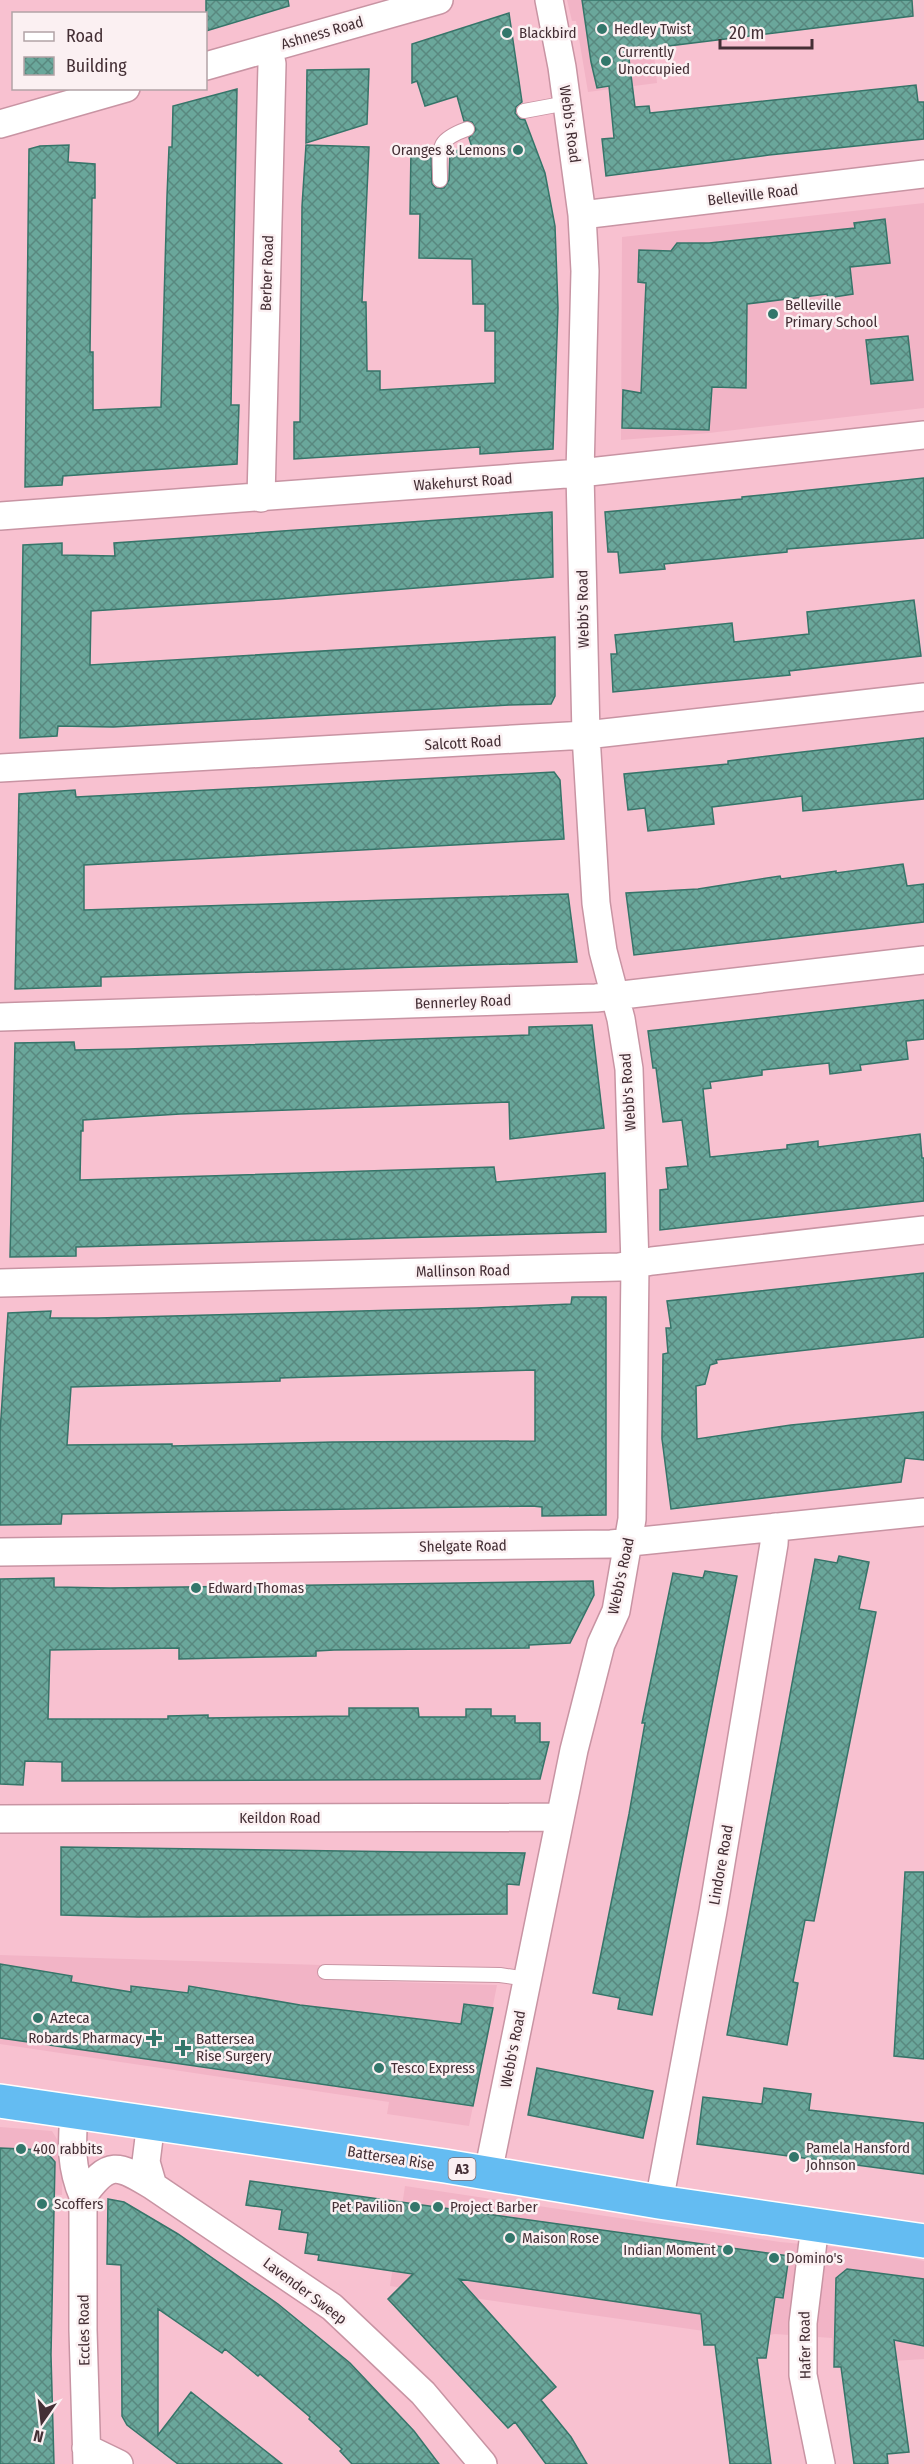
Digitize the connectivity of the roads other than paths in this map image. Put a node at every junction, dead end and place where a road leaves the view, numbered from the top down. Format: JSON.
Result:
{"nodes":[{"id":1,"x":439,"y":0,"type":"edge"},
{"id":2,"x":549,"y":0,"type":"edge"},
{"id":3,"x":269,"y":48,"type":"junction"},
{"id":4,"x":207,"y":66,"type":"edge"},
{"id":5,"x":119,"y":90,"type":"edge"},
{"id":6,"x":567,"y":103,"type":"junction"},
{"id":7,"x":524,"y":111,"type":"dead end"},
{"id":8,"x":0,"y":124,"type":"edge"},
{"id":9,"x":467,"y":129,"type":"dead end"},
{"id":10,"x":924,"y":174,"type":"edge"},
{"id":11,"x":440,"y":180,"type":"dead end"},
{"id":12,"x":582,"y":215,"type":"junction"},
{"id":13,"x":924,"y":435,"type":"edge"},
{"id":14,"x":580,"y":473,"type":"junction"},
{"id":15,"x":261,"y":498,"type":"junction"},
{"id":16,"x":0,"y":516,"type":"edge"},
{"id":17,"x":924,"y":696,"type":"edge"},
{"id":18,"x":586,"y":735,"type":"junction"},
{"id":19,"x":0,"y":768,"type":"edge"},
{"id":20,"x":924,"y":960,"type":"edge"},
{"id":21,"x":614,"y":996,"type":"junction"},
{"id":22,"x":0,"y":1017,"type":"edge"},
{"id":23,"x":924,"y":1230,"type":"edge"},
{"id":24,"x":635,"y":1265,"type":"junction"},
{"id":25,"x":0,"y":1282,"type":"edge"},
{"id":26,"x":924,"y":1512,"type":"edge"},
{"id":27,"x":775,"y":1527,"type":"junction"},
{"id":28,"x":628,"y":1542,"type":"junction"},
{"id":29,"x":0,"y":1552,"type":"edge"},
{"id":30,"x":560,"y":1817,"type":"junction"},
{"id":31,"x":0,"y":1819,"type":"edge"},
{"id":32,"x":325,"y":1972,"type":"dead end"},
{"id":33,"x":527,"y":1979,"type":"junction"},
{"id":34,"x":0,"y":2101,"type":"edge"},
{"id":35,"x":74,"y":2111,"type":"junction"},
{"id":36,"x":151,"y":2122,"type":"junction"},
{"id":37,"x":488,"y":2173,"type":"junction"},
{"id":38,"x":153,"y":2186,"type":"junction"},
{"id":39,"x":83,"y":2196,"type":"junction"},
{"id":40,"x":659,"y":2202,"type":"junction"},
{"id":41,"x":815,"y":2225,"type":"junction"},
{"id":42,"x":924,"y":2241,"type":"edge"},
{"id":43,"x":87,"y":2456,"type":"edge"},
{"id":44,"x":119,"y":2464,"type":"edge"},
{"id":45,"x":483,"y":2464,"type":"edge"},
{"id":46,"x":821,"y":2464,"type":"edge"}],
"edges":[{"from":1,"to":3,"type":"street","name":"Ashness Road"},
{"from":2,"to":6,"type":"street","name":"Webb's Road"},
{"from":3,"to":4,"type":"street","name":"Ashness Road"},
{"from":3,"to":15,"type":"street","name":"Berber Road"},
{"from":5,"to":8,"type":"street"},
{"from":6,"to":7,"type":"lane"},
{"from":6,"to":12,"type":"street","name":"Webb's Road"},
{"from":9,"to":11,"type":"lane"},
{"from":10,"to":12,"type":"street","name":"Belleville Road"},
{"from":12,"to":14,"type":"street","name":"Webb's Road"},
{"from":13,"to":14,"type":"street","name":"Wakehurst Road"},
{"from":14,"to":15,"type":"street","name":"Wakehurst Road"},
{"from":14,"to":18,"type":"street","name":"Webb's Road"},
{"from":15,"to":16,"type":"street","name":"Wakehurst Road"},
{"from":17,"to":18,"type":"street","name":"Salcott Road"},
{"from":18,"to":19,"type":"street","name":"Salcott Road"},
{"from":18,"to":21,"type":"street","name":"Webb's Road"},
{"from":20,"to":21,"type":"street","name":"Bennerley Road"},
{"from":21,"to":22,"type":"street","name":"Bennerley Road"},
{"from":21,"to":24,"type":"street","name":"Webb's Road"},
{"from":23,"to":24,"type":"street","name":"Mallinson Road"},
{"from":24,"to":25,"type":"street","name":"Mallinson Road"},
{"from":24,"to":28,"type":"street","name":"Webb's Road"},
{"from":26,"to":27,"type":"street","name":"Shelgate Road"},
{"from":27,"to":28,"type":"street","name":"Shelgate Road"},
{"from":27,"to":40,"type":"street","name":"Lindore Road"},
{"from":28,"to":29,"type":"street","name":"Shelgate Road"},
{"from":28,"to":30,"type":"street","name":"Webb's Road"},
{"from":30,"to":31,"type":"street","name":"Keildon Road"},
{"from":30,"to":33,"type":"street","name":"Webb's Road"},
{"from":32,"to":33,"type":"lane"},
{"from":33,"to":37,"type":"street","name":"Webb's Road"},
{"from":34,"to":35,"type":"highway","name":"Battersea Rise","number":"A3"},
{"from":35,"to":36,"type":"highway","name":"Battersea Rise","number":"A3"},
{"from":35,"to":39,"type":"street","name":"Eccles Road"},
{"from":36,"to":37,"type":"highway","name":"Battersea Rise","number":"A3"},
{"from":36,"to":38,"type":"street"},
{"from":37,"to":40,"type":"highway","name":"Battersea Rise","number":"A3"},
{"from":38,"to":39,"type":"street"},
{"from":38,"to":45,"type":"street","name":"Lavender Sweep"},
{"from":39,"to":43,"type":"street","name":"Eccles Road"},
{"from":40,"to":41,"type":"highway","name":"Battersea Rise","number":"A3"},
{"from":41,"to":42,"type":"highway","name":"Battersea Rise","number":"A3"},
{"from":41,"to":46,"type":"street","name":"Hafer Road"},
{"from":43,"to":44,"type":"street"}]}
